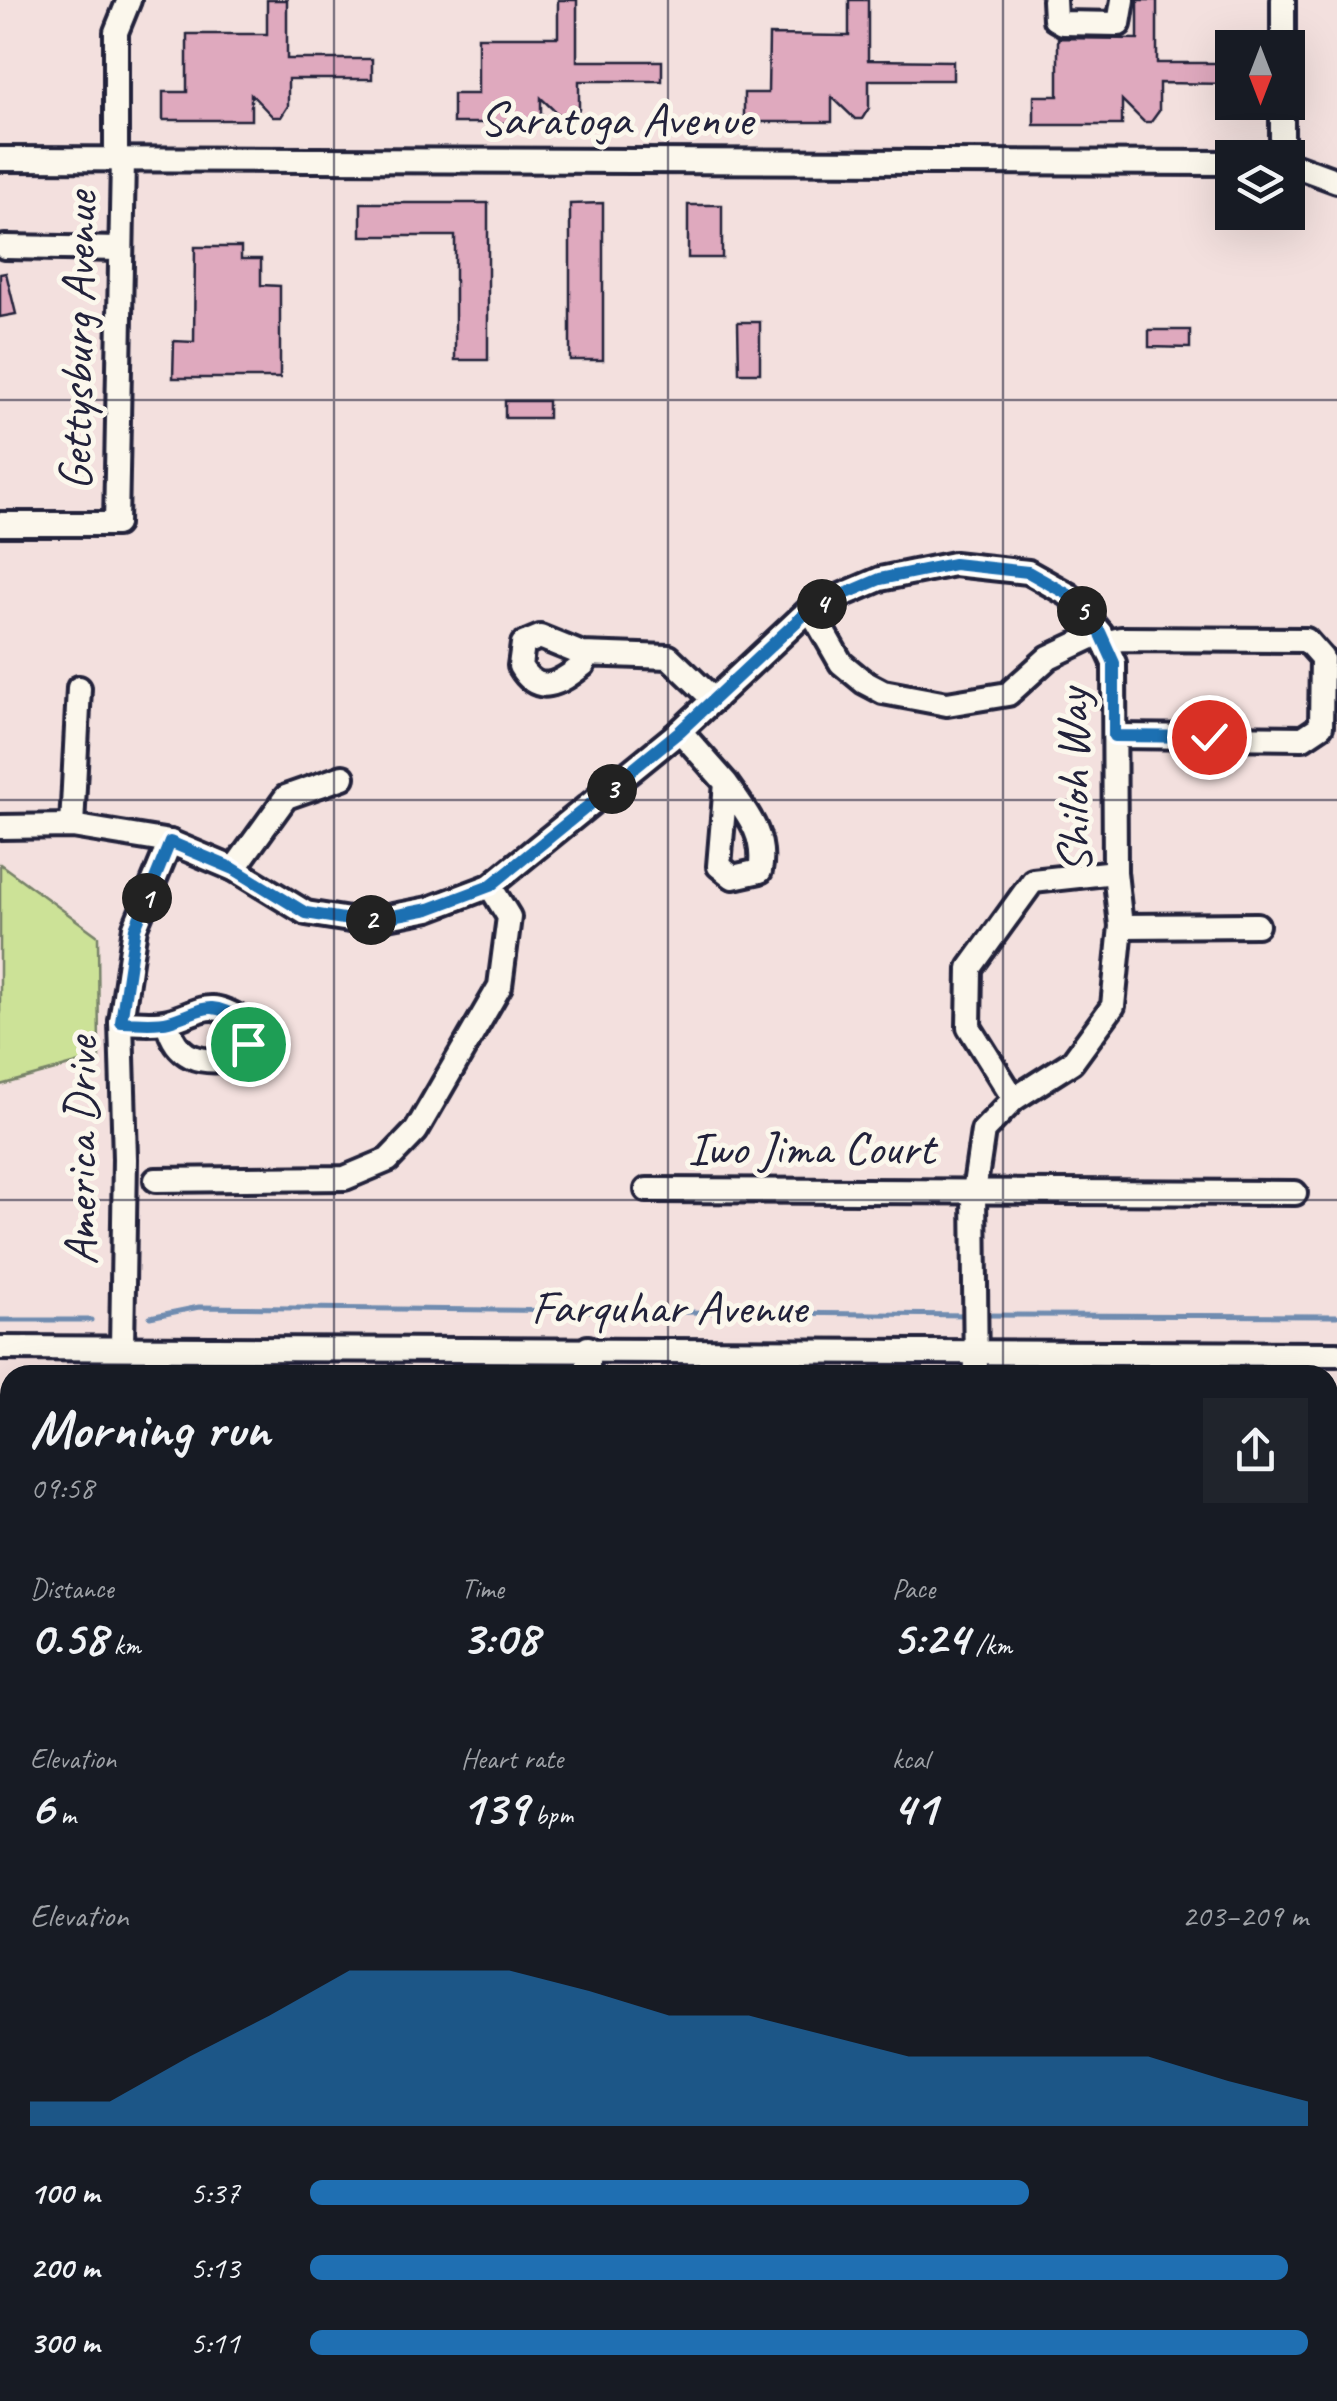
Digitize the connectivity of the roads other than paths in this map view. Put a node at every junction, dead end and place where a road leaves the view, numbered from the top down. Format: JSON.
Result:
{"nodes":[{"id":1,"x":129,"y":0,"type":"edge"},
{"id":2,"x":1054,"y":0,"type":"edge"},
{"id":3,"x":1123,"y":0,"type":"edge"},
{"id":4,"x":1283,"y":0,"type":"edge"},
{"id":5,"x":1282,"y":30,"type":"edge"},
{"id":6,"x":0,"y":159,"type":"edge"},
{"id":7,"x":119,"y":160,"type":"junction"},
{"id":8,"x":1215,"y":163,"type":"edge"},
{"id":9,"x":1305,"y":170,"type":"edge"},
{"id":10,"x":1337,"y":181,"type":"edge"},
{"id":11,"x":5,"y":248,"type":"dead end"},
{"id":12,"x":121,"y":249,"type":"junction"},
{"id":13,"x":0,"y":524,"type":"edge"},
{"id":14,"x":810,"y":609,"type":"junction"},
{"id":15,"x":1103,"y":638,"type":"junction"},
{"id":16,"x":582,"y":654,"type":"dead end"},
{"id":17,"x":79,"y":688,"type":"dead end"},
{"id":18,"x":714,"y":700,"type":"junction"},
{"id":19,"x":680,"y":731,"type":"junction"},
{"id":20,"x":1114,"y":736,"type":"junction"},
{"id":21,"x":343,"y":777,"type":"dead end"},
{"id":22,"x":726,"y":783,"type":"dead end"},
{"id":23,"x":72,"y":826,"type":"junction"},
{"id":24,"x":0,"y":827,"type":"edge"},
{"id":25,"x":170,"y":842,"type":"junction"},
{"id":26,"x":234,"y":869,"type":"junction"},
{"id":27,"x":1115,"y":872,"type":"junction"},
{"id":28,"x":490,"y":886,"type":"junction"},
{"id":29,"x":1257,"y":925,"type":"dead end"},
{"id":30,"x":1121,"y":926,"type":"junction"},
{"id":31,"x":121,"y":1022,"type":"junction"},
{"id":32,"x":168,"y":1022,"type":"dead end"},
{"id":33,"x":1014,"y":1099,"type":"junction"},
{"id":34,"x":156,"y":1180,"type":"dead end"},
{"id":35,"x":647,"y":1190,"type":"dead end"},
{"id":36,"x":974,"y":1192,"type":"junction"},
{"id":37,"x":1295,"y":1193,"type":"dead end"},
{"id":38,"x":0,"y":1348,"type":"edge"},
{"id":39,"x":122,"y":1348,"type":"junction"},
{"id":40,"x":588,"y":1348,"type":"junction"},
{"id":41,"x":1337,"y":1354,"type":"edge"},
{"id":42,"x":976,"y":1363,"type":"edge"},
{"id":43,"x":588,"y":1365,"type":"edge"}],
"edges":[{"from":1,"to":7,"type":"street","name":"Gettysburg Avenue"},
{"from":2,"to":3,"type":"street"},
{"from":4,"to":5,"type":"street"},
{"from":6,"to":7,"type":"street","name":"Saratoga Avenue"},
{"from":7,"to":8,"type":"street","name":"Saratoga Avenue"},
{"from":7,"to":12,"type":"street","name":"Gettysburg Avenue"},
{"from":9,"to":10,"type":"street"},
{"from":11,"to":12,"type":"street"},
{"from":12,"to":13,"type":"street","name":"Gettysburg Avenue"},
{"from":14,"to":15,"type":"street","name":"Shiloh Way"},
{"from":14,"to":15,"type":"street"},
{"from":14,"to":18,"type":"street","name":"Shiloh Way"},
{"from":15,"to":20,"type":"street","name":"Shiloh Way"},
{"from":15,"to":20,"type":"street"},
{"from":16,"to":18,"type":"street"},
{"from":17,"to":23,"type":"street"},
{"from":18,"to":19,"type":"street","name":"Shiloh Way"},
{"from":19,"to":22,"type":"street"},
{"from":19,"to":28,"type":"street","name":"Shiloh Way"},
{"from":20,"to":27,"type":"street","name":"Shiloh Way"},
{"from":21,"to":26,"type":"street"},
{"from":23,"to":24,"type":"street","name":"Shiloh Way"},
{"from":23,"to":25,"type":"street","name":"Shiloh Way"},
{"from":25,"to":26,"type":"street","name":"Shiloh Way"},
{"from":25,"to":31,"type":"street","name":"America Drive"},
{"from":26,"to":28,"type":"street","name":"Shiloh Way"},
{"from":27,"to":30,"type":"street","name":"Shiloh Way"},
{"from":27,"to":33,"type":"street"},
{"from":28,"to":34,"type":"street"},
{"from":29,"to":30,"type":"street"},
{"from":30,"to":33,"type":"street","name":"Shiloh Way"},
{"from":31,"to":32,"type":"street"},
{"from":31,"to":39,"type":"street","name":"America Drive"},
{"from":33,"to":36,"type":"street","name":"Shiloh Way"},
{"from":35,"to":36,"type":"street","name":"Iwo Jima Court"},
{"from":36,"to":37,"type":"street","name":"Iwo Jima Court"},
{"from":36,"to":42,"type":"street","name":"Shiloh Way"},
{"from":38,"to":39,"type":"street","name":"Farquhar Avenue"},
{"from":39,"to":40,"type":"street","name":"Farquhar Avenue"},
{"from":40,"to":42,"type":"street","name":"Farquhar Avenue"},
{"from":40,"to":43,"type":"street"},
{"from":41,"to":42,"type":"street","name":"Farquhar Avenue"}]}
